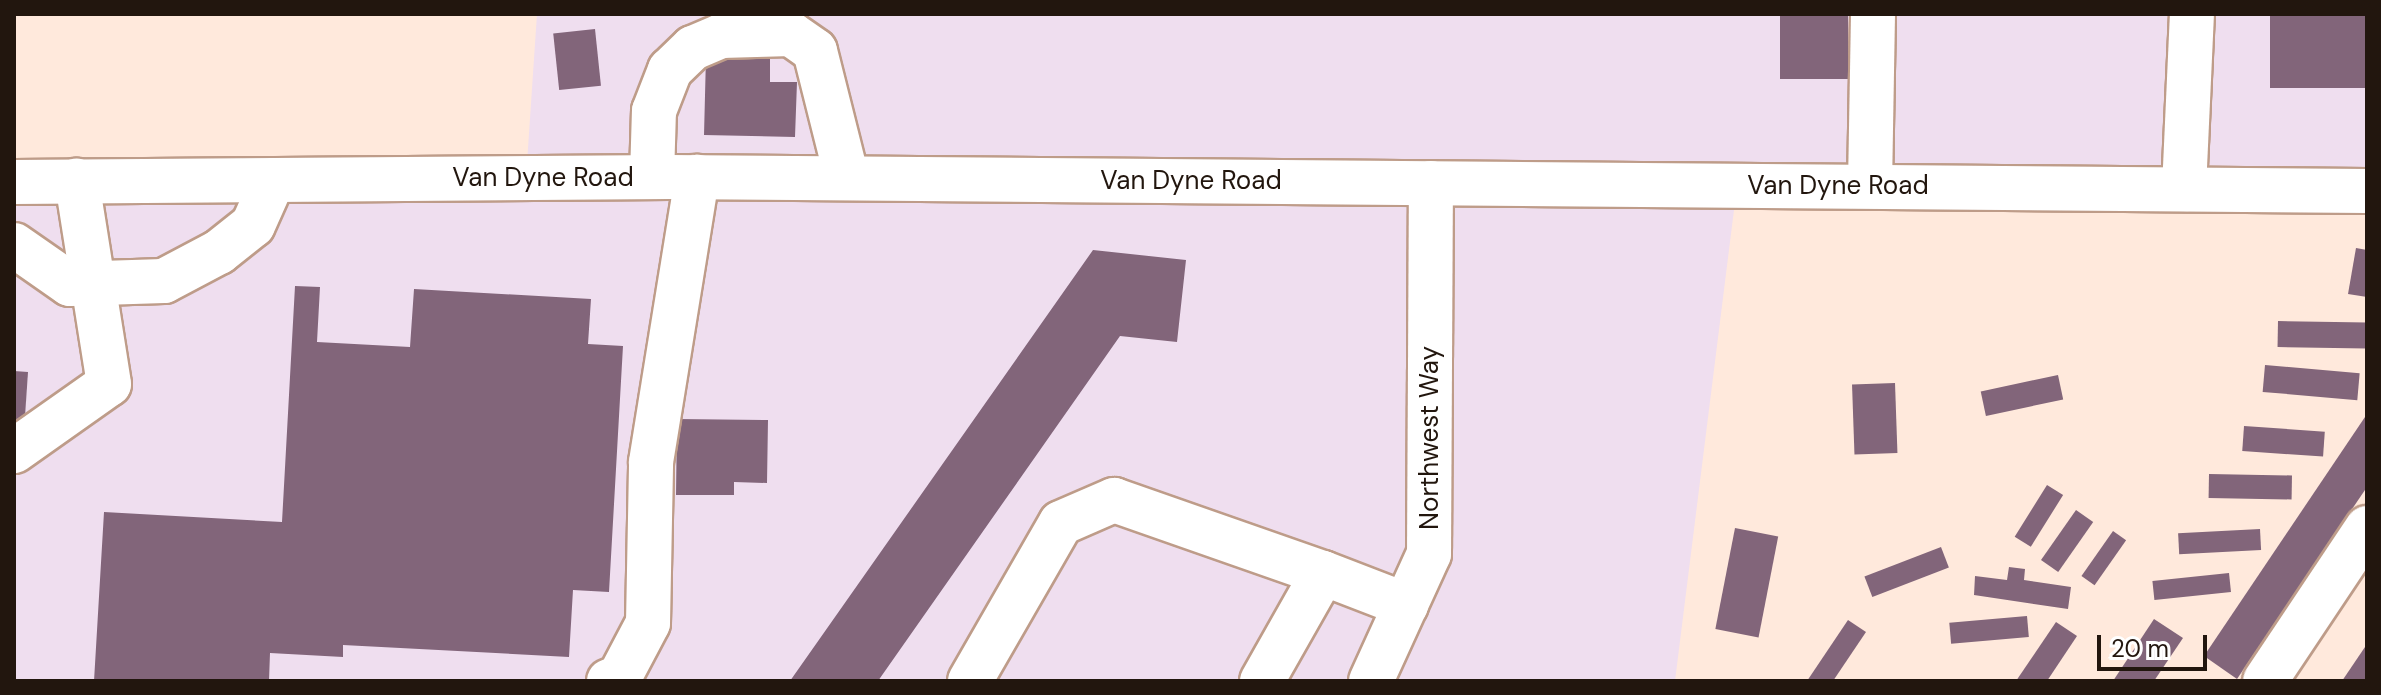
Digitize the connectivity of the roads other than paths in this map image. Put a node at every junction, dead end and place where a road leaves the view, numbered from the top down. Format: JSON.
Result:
{"nodes":[{"id":1,"x":1873,"y":14,"type":"edge"},
{"id":2,"x":2192,"y":14,"type":"edge"},
{"id":3,"x":652,"y":177,"type":"junction"},
{"id":4,"x":697,"y":177,"type":"junction"},
{"id":5,"x":847,"y":178,"type":"junction"},
{"id":6,"x":273,"y":180,"type":"junction"},
{"id":7,"x":77,"y":181,"type":"junction"},
{"id":8,"x":14,"y":182,"type":"edge"},
{"id":9,"x":1431,"y":183,"type":"junction"},
{"id":10,"x":1870,"y":186,"type":"junction"},
{"id":11,"x":2184,"y":189,"type":"junction"},
{"id":12,"x":2367,"y":191,"type":"edge"},
{"id":13,"x":14,"y":245,"type":"edge"},
{"id":14,"x":93,"y":283,"type":"junction"},
{"id":15,"x":14,"y":451,"type":"edge"},
{"id":16,"x":2367,"y":528,"type":"edge"},
{"id":17,"x":1323,"y":573,"type":"junction"},
{"id":18,"x":1406,"y":605,"type":"junction"},
{"id":19,"x":609,"y":681,"type":"edge"},
{"id":20,"x":970,"y":681,"type":"edge"},
{"id":21,"x":1262,"y":681,"type":"edge"},
{"id":22,"x":1371,"y":681,"type":"edge"},
{"id":23,"x":2265,"y":681,"type":"edge"}],
"edges":[{"from":1,"to":10,"type":"street"},
{"from":2,"to":11,"type":"street"},
{"from":3,"to":4,"type":"street","name":"Van Dyne Road"},
{"from":3,"to":5,"type":"street"},
{"from":3,"to":6,"type":"street","name":"Van Dyne Road"},
{"from":4,"to":5,"type":"street","name":"Van Dyne Road"},
{"from":4,"to":19,"type":"street"},
{"from":5,"to":9,"type":"street","name":"Van Dyne Road"},
{"from":6,"to":7,"type":"street","name":"Van Dyne Road"},
{"from":6,"to":14,"type":"street"},
{"from":7,"to":8,"type":"street","name":"Van Dyne Road"},
{"from":7,"to":14,"type":"street"},
{"from":9,"to":10,"type":"street","name":"Van Dyne Road"},
{"from":9,"to":18,"type":"street","name":"Northwest Way"},
{"from":10,"to":11,"type":"street","name":"Van Dyne Road"},
{"from":11,"to":12,"type":"street","name":"Van Dyne Road"},
{"from":13,"to":14,"type":"street"},
{"from":14,"to":15,"type":"street"},
{"from":16,"to":23,"type":"street"},
{"from":17,"to":18,"type":"street"},
{"from":17,"to":20,"type":"street"},
{"from":17,"to":21,"type":"street"},
{"from":18,"to":22,"type":"street","name":"Northwest Way"}]}
